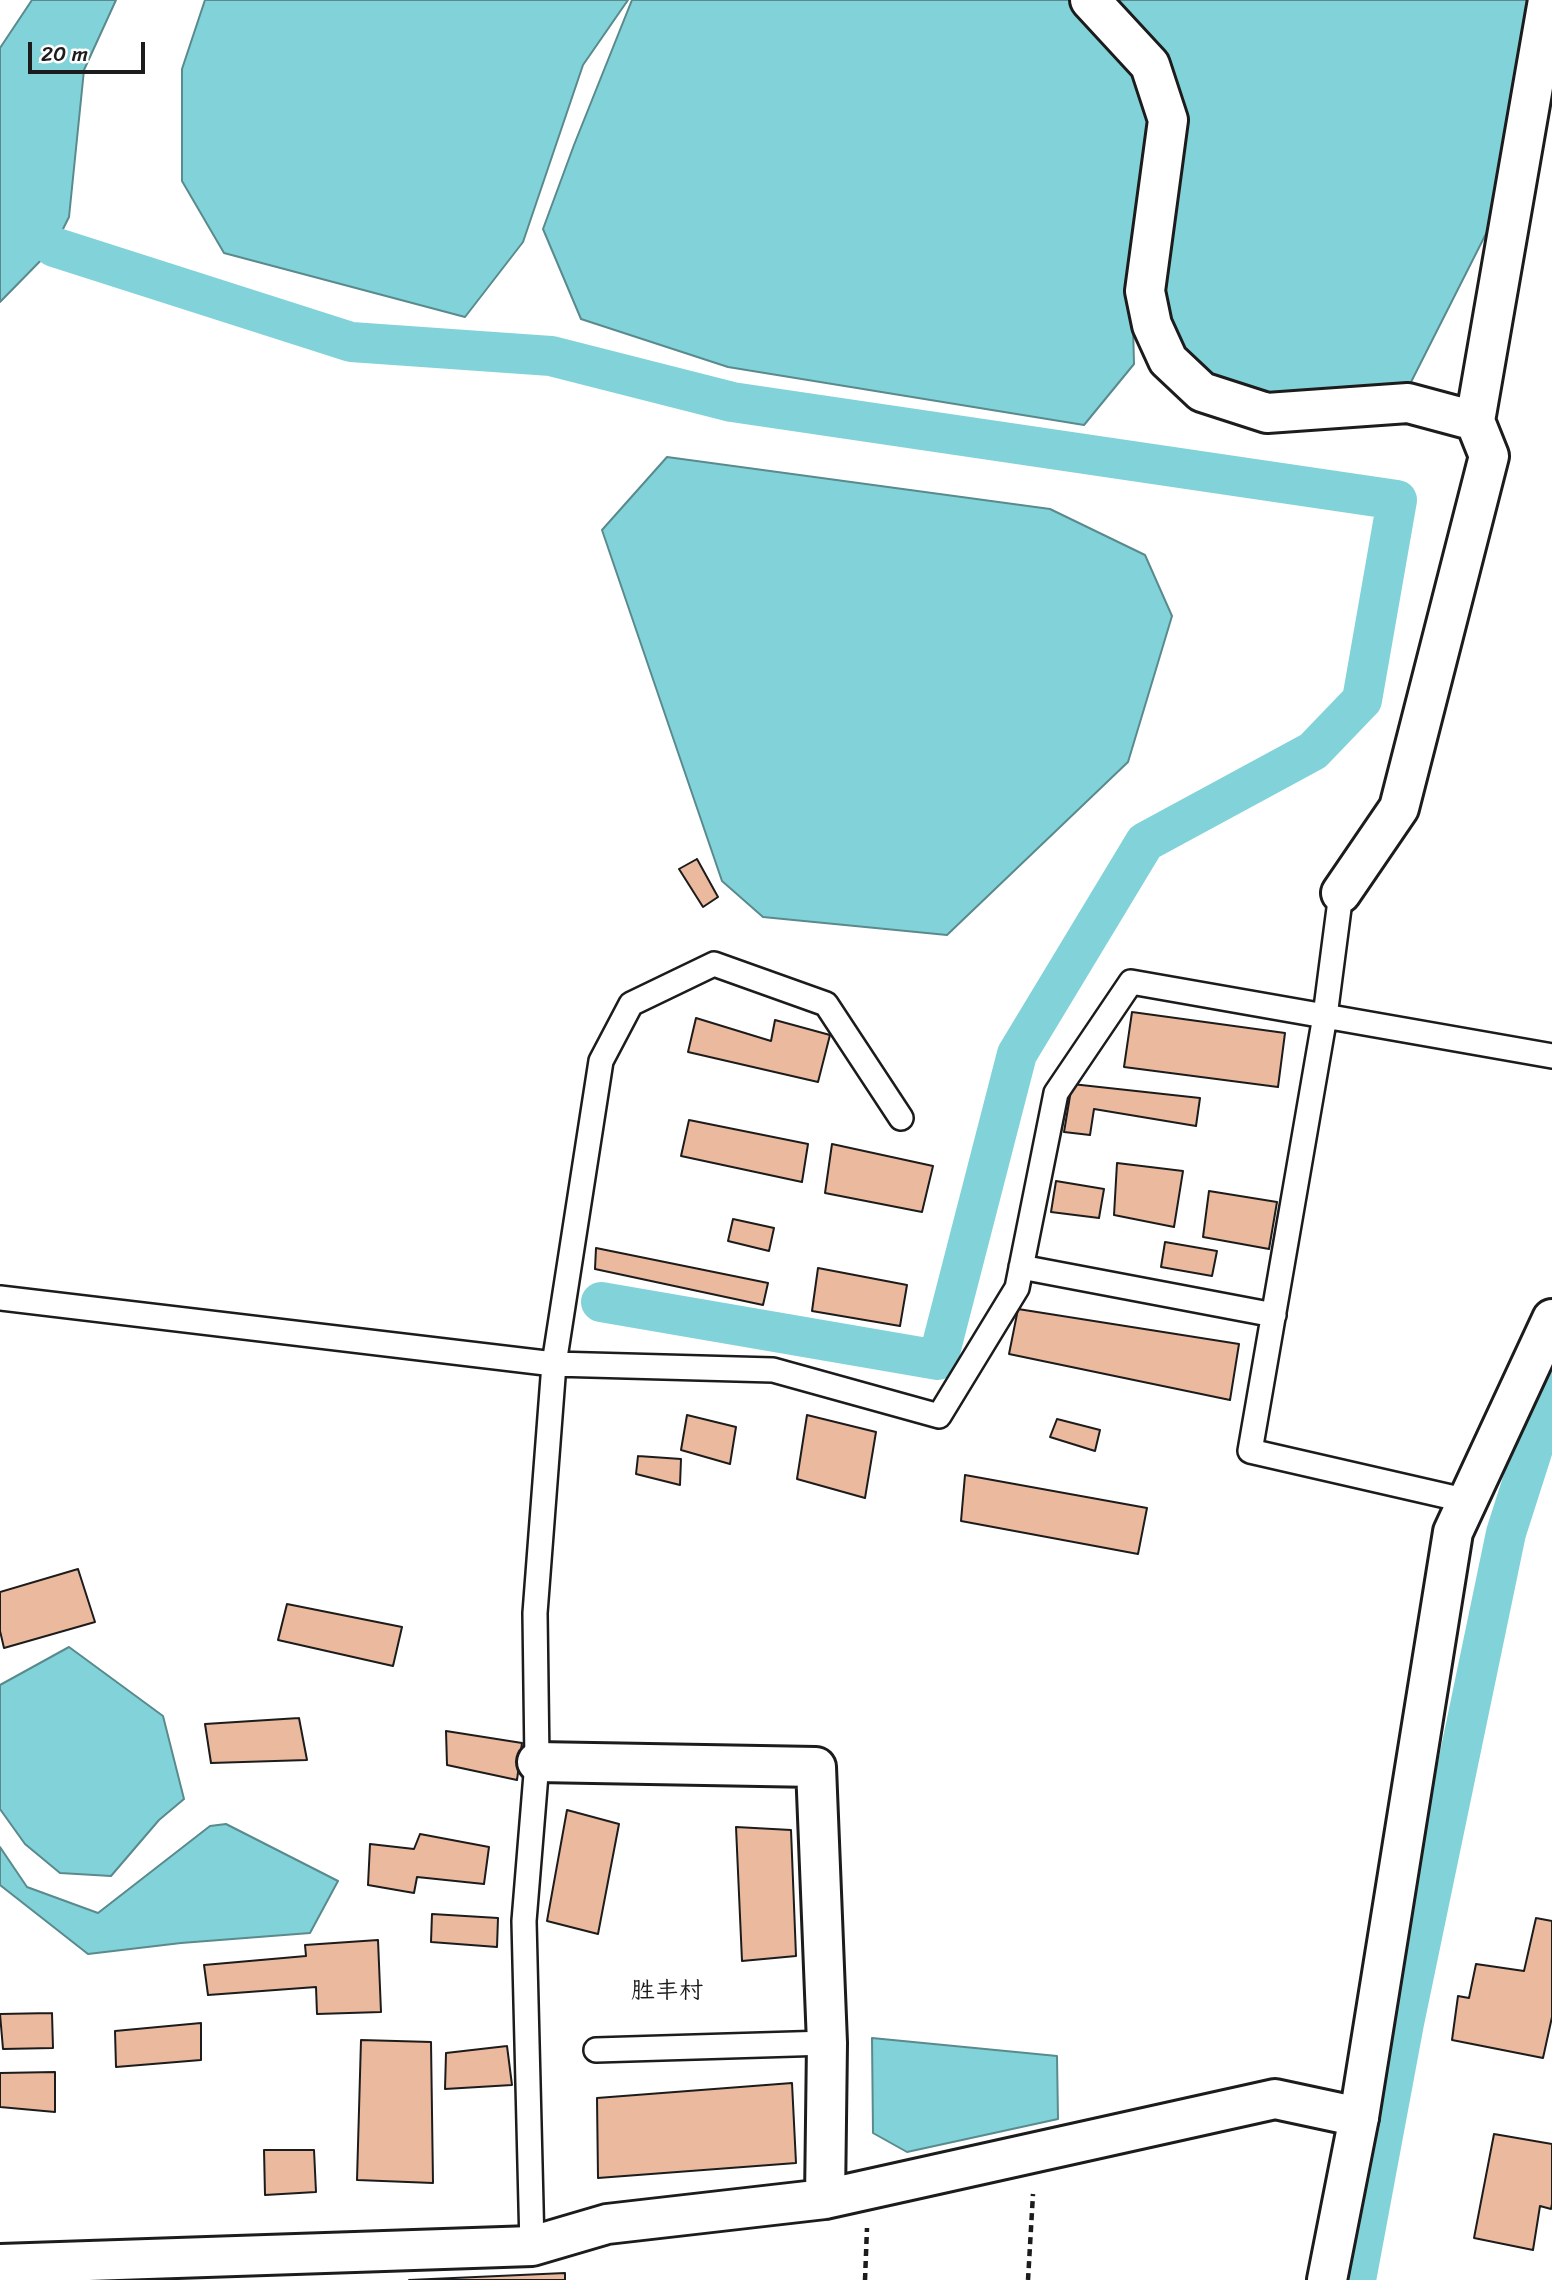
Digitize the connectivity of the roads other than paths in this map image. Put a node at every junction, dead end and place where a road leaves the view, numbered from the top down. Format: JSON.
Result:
{"nodes":[{"id":1,"x":1090,"y":0,"type":"edge"},
{"id":2,"x":1548,"y":0,"type":"edge"},
{"id":3,"x":1546,"y":52,"type":"edge"},
{"id":4,"x":1475,"y":421,"type":"junction"},
{"id":5,"x":1341,"y":893,"type":"joint"},
{"id":6,"x":1325,"y":1016,"type":"junction"},
{"id":7,"x":1552,"y":1056,"type":"edge"},
{"id":8,"x":901,"y":1118,"type":"dead end"},
{"id":9,"x":1021,"y":1267,"type":"junction"},
{"id":10,"x":0,"y":1298,"type":"edge"},
{"id":11,"x":1273,"y":1315,"type":"junction"},
{"id":12,"x":1552,"y":1319,"type":"edge"},
{"id":13,"x":554,"y":1364,"type":"junction"},
{"id":14,"x":1468,"y":1501,"type":"junction"},
{"id":15,"x":537,"y":1762,"type":"junction"},
{"id":16,"x":827,"y":2043,"type":"junction"},
{"id":17,"x":596,"y":2050,"type":"dead end"},
{"id":18,"x":1359,"y":2117,"type":"junction"},
{"id":19,"x":825,"y":2199,"type":"junction"},
{"id":20,"x":532,"y":2246,"type":"junction"},
{"id":21,"x":0,"y":2264,"type":"edge"},
{"id":22,"x":1327,"y":2280,"type":"edge"}],
"edges":[{"from":1,"to":4,"type":"street"},
{"from":2,"to":3,"type":"street"},
{"from":3,"to":4,"type":"street"},
{"from":4,"to":5,"type":"street"},
{"from":5,"to":6,"type":"lane"},
{"from":6,"to":7,"type":"lane"},
{"from":6,"to":9,"type":"lane"},
{"from":6,"to":11,"type":"lane"},
{"from":8,"to":13,"type":"lane"},
{"from":9,"to":11,"type":"lane"},
{"from":9,"to":13,"type":"lane"},
{"from":10,"to":13,"type":"lane"},
{"from":11,"to":14,"type":"lane"},
{"from":12,"to":14,"type":"street"},
{"from":13,"to":15,"type":"lane"},
{"from":14,"to":18,"type":"street"},
{"from":15,"to":16,"type":"street"},
{"from":15,"to":20,"type":"lane"},
{"from":16,"to":17,"type":"lane"},
{"from":16,"to":19,"type":"street"},
{"from":18,"to":19,"type":"street"},
{"from":18,"to":22,"type":"street"},
{"from":19,"to":20,"type":"street"},
{"from":20,"to":21,"type":"street"}]}
